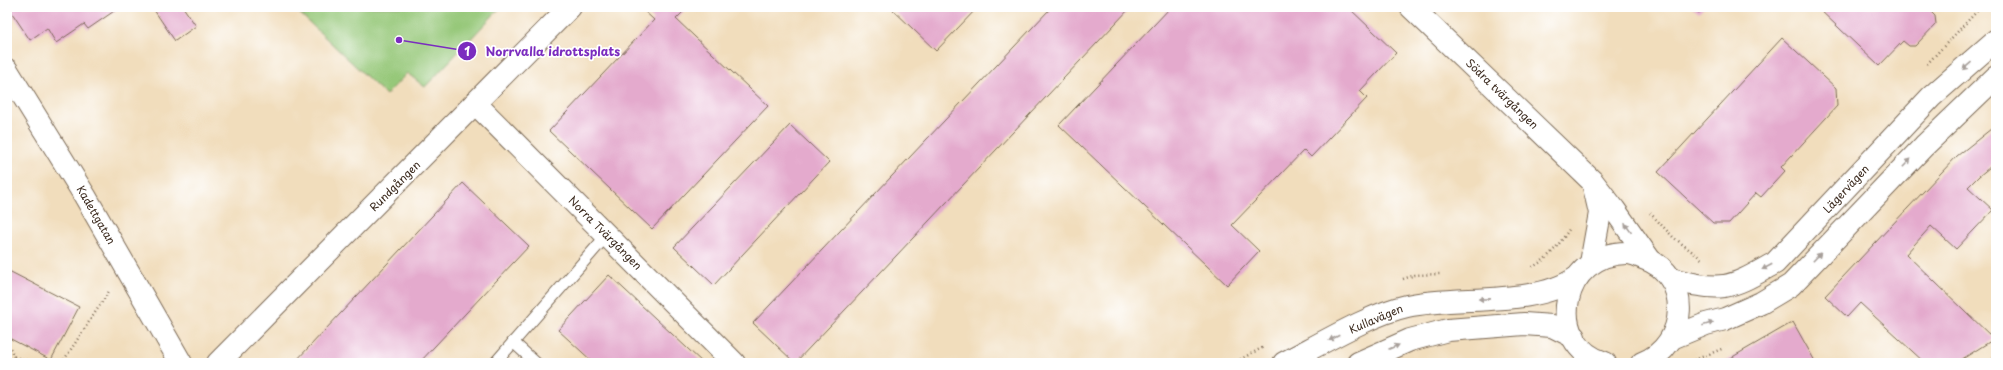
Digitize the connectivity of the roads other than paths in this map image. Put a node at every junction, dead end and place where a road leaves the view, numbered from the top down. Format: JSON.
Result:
{"nodes":[{"id":1,"x":570,"y":7,"type":"edge"},
{"id":2,"x":1411,"y":7,"type":"edge"},
{"id":3,"x":1996,"y":40,"type":"edge"},
{"id":4,"x":7,"y":70,"type":"edge"},
{"id":5,"x":1996,"y":77,"type":"edge"},
{"id":6,"x":476,"y":104,"type":"junction"},
{"id":7,"x":1593,"y":182,"type":"junction"},
{"id":8,"x":607,"y":235,"type":"junction"},
{"id":9,"x":1650,"y":260,"type":"junction"},
{"id":10,"x":1583,"y":271,"type":"junction"},
{"id":11,"x":1671,"y":280,"type":"junction"},
{"id":12,"x":1574,"y":337,"type":"junction"},
{"id":13,"x":1672,"y":338,"type":"junction"},
{"id":14,"x":513,"y":342,"type":"junction"},
{"id":15,"x":1651,"y":360,"type":"edge"},
{"id":16,"x":1602,"y":362,"type":"edge"},
{"id":17,"x":181,"y":363,"type":"edge"},
{"id":18,"x":218,"y":363,"type":"edge"},
{"id":19,"x":494,"y":363,"type":"edge"},
{"id":20,"x":536,"y":363,"type":"edge"},
{"id":21,"x":734,"y":363,"type":"edge"},
{"id":22,"x":1284,"y":363,"type":"edge"},
{"id":23,"x":1358,"y":363,"type":"edge"}],
"edges":[{"from":1,"to":6,"type":"street","name":"Rundgången"},
{"from":2,"to":7,"type":"street","name":"Södra tvärgången"},
{"from":3,"to":11,"type":"street","name":"Lägervägen","one_way":true},
{"from":4,"to":17,"type":"street","name":"Kadettgatan"},
{"from":13,"to":5,"type":"street","one_way":true},
{"from":6,"to":8,"type":"street","name":"Norra Tvärgången"},
{"from":6,"to":18,"type":"street","name":"Rundgången"},
{"from":9,"to":7,"type":"street","name":"Södra tvärgången","one_way":true},
{"from":7,"to":10,"type":"street"},
{"from":8,"to":14,"type":"lane"},
{"from":8,"to":21,"type":"street","name":"Norra Tvärgången"},
{"from":9,"to":10,"type":"street"},
{"from":9,"to":11,"type":"street"},
{"from":10,"to":12,"type":"street"},
{"from":10,"to":22,"type":"street","name":"Kullavägen","one_way":true},
{"from":11,"to":13,"type":"street"},
{"from":12,"to":16,"type":"street"},
{"from":23,"to":12,"type":"street","one_way":true},
{"from":13,"to":15,"type":"street"},
{"from":14,"to":19,"type":"lane"},
{"from":14,"to":20,"type":"lane"}]}
